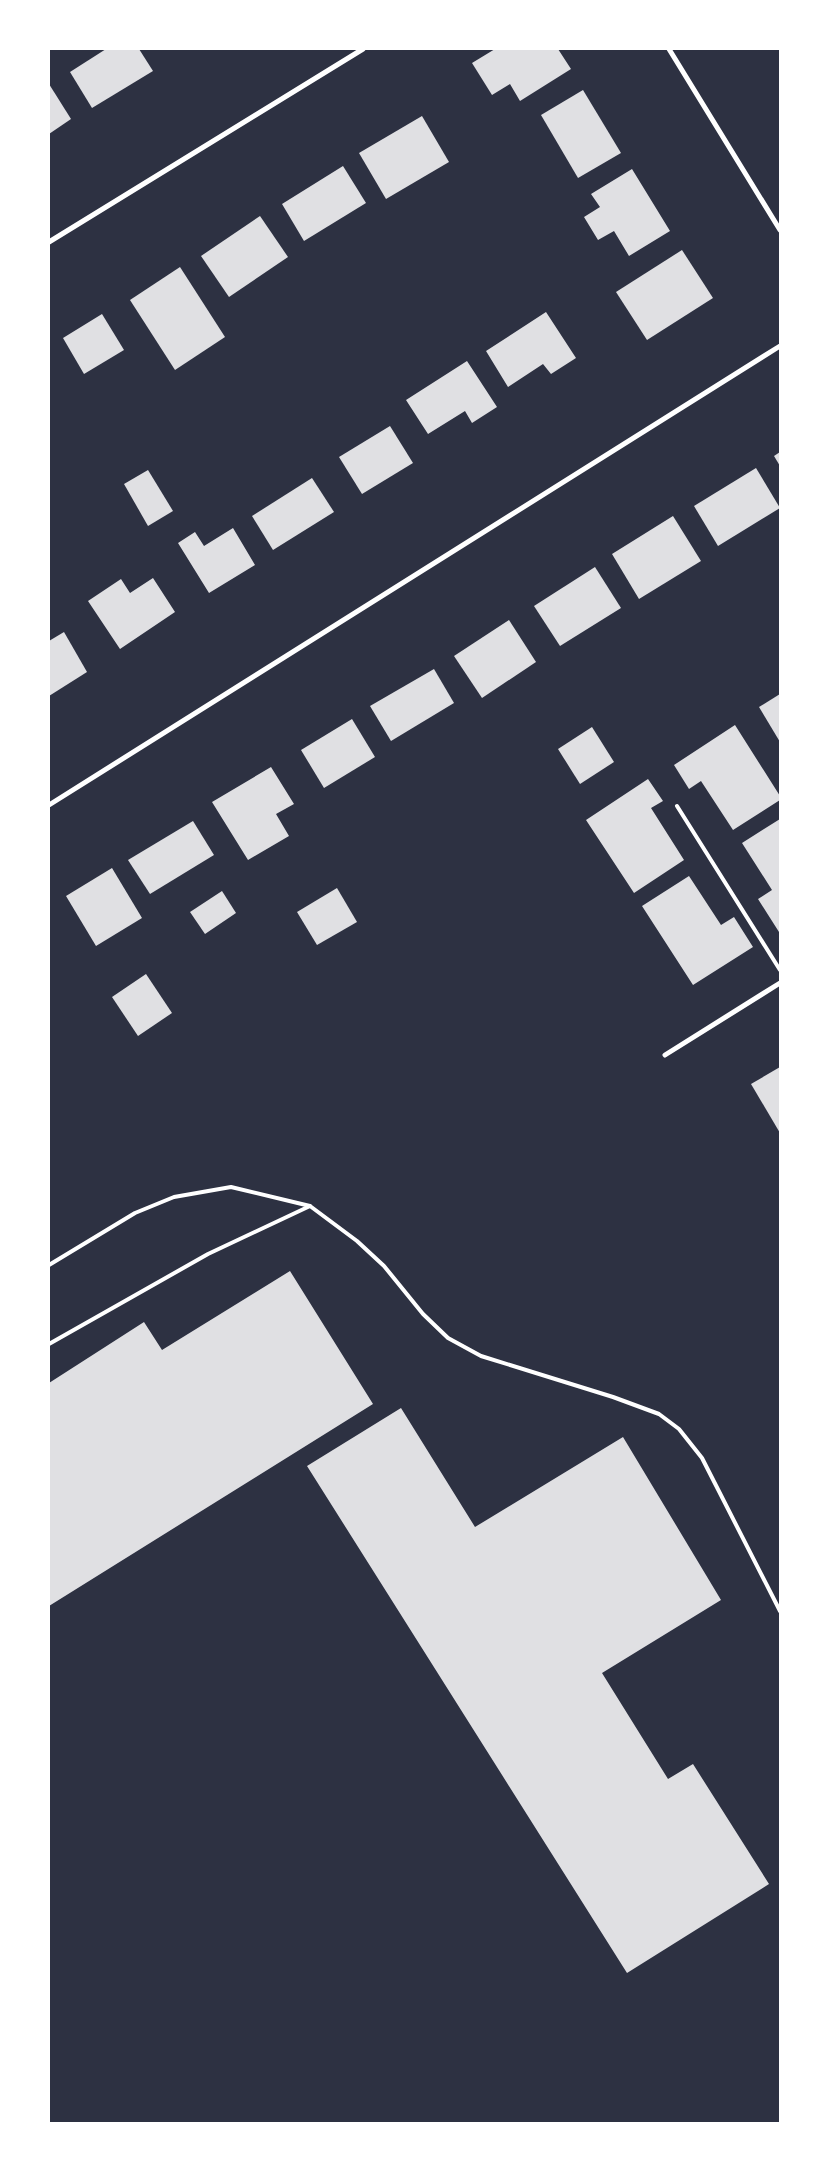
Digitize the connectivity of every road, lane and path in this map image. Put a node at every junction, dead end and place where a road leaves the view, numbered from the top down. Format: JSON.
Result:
{"nodes":[{"id":1,"x":363,"y":49,"type":"edge"},
{"id":2,"x":669,"y":49,"type":"edge"},
{"id":3,"x":780,"y":230,"type":"edge"},
{"id":4,"x":49,"y":242,"type":"edge"},
{"id":5,"x":780,"y":346,"type":"edge"},
{"id":6,"x":49,"y":805,"type":"edge"},
{"id":7,"x":677,"y":806,"type":"dead end"},
{"id":8,"x":780,"y":970,"type":"edge"},
{"id":9,"x":780,"y":983,"type":"edge"},
{"id":10,"x":665,"y":1054,"type":"dead end"},
{"id":11,"x":310,"y":1206,"type":"junction"},
{"id":12,"x":49,"y":1265,"type":"edge"},
{"id":13,"x":49,"y":1344,"type":"edge"},
{"id":14,"x":780,"y":1611,"type":"edge"}],
"edges":[{"from":1,"to":4,"type":"street"},
{"from":2,"to":3,"type":"street"},
{"from":5,"to":6,"type":"street"},
{"from":7,"to":8,"type":"lane"},
{"from":9,"to":10,"type":"street"},
{"from":11,"to":12,"type":"lane"},
{"from":11,"to":13,"type":"lane"},
{"from":11,"to":14,"type":"lane"}]}
